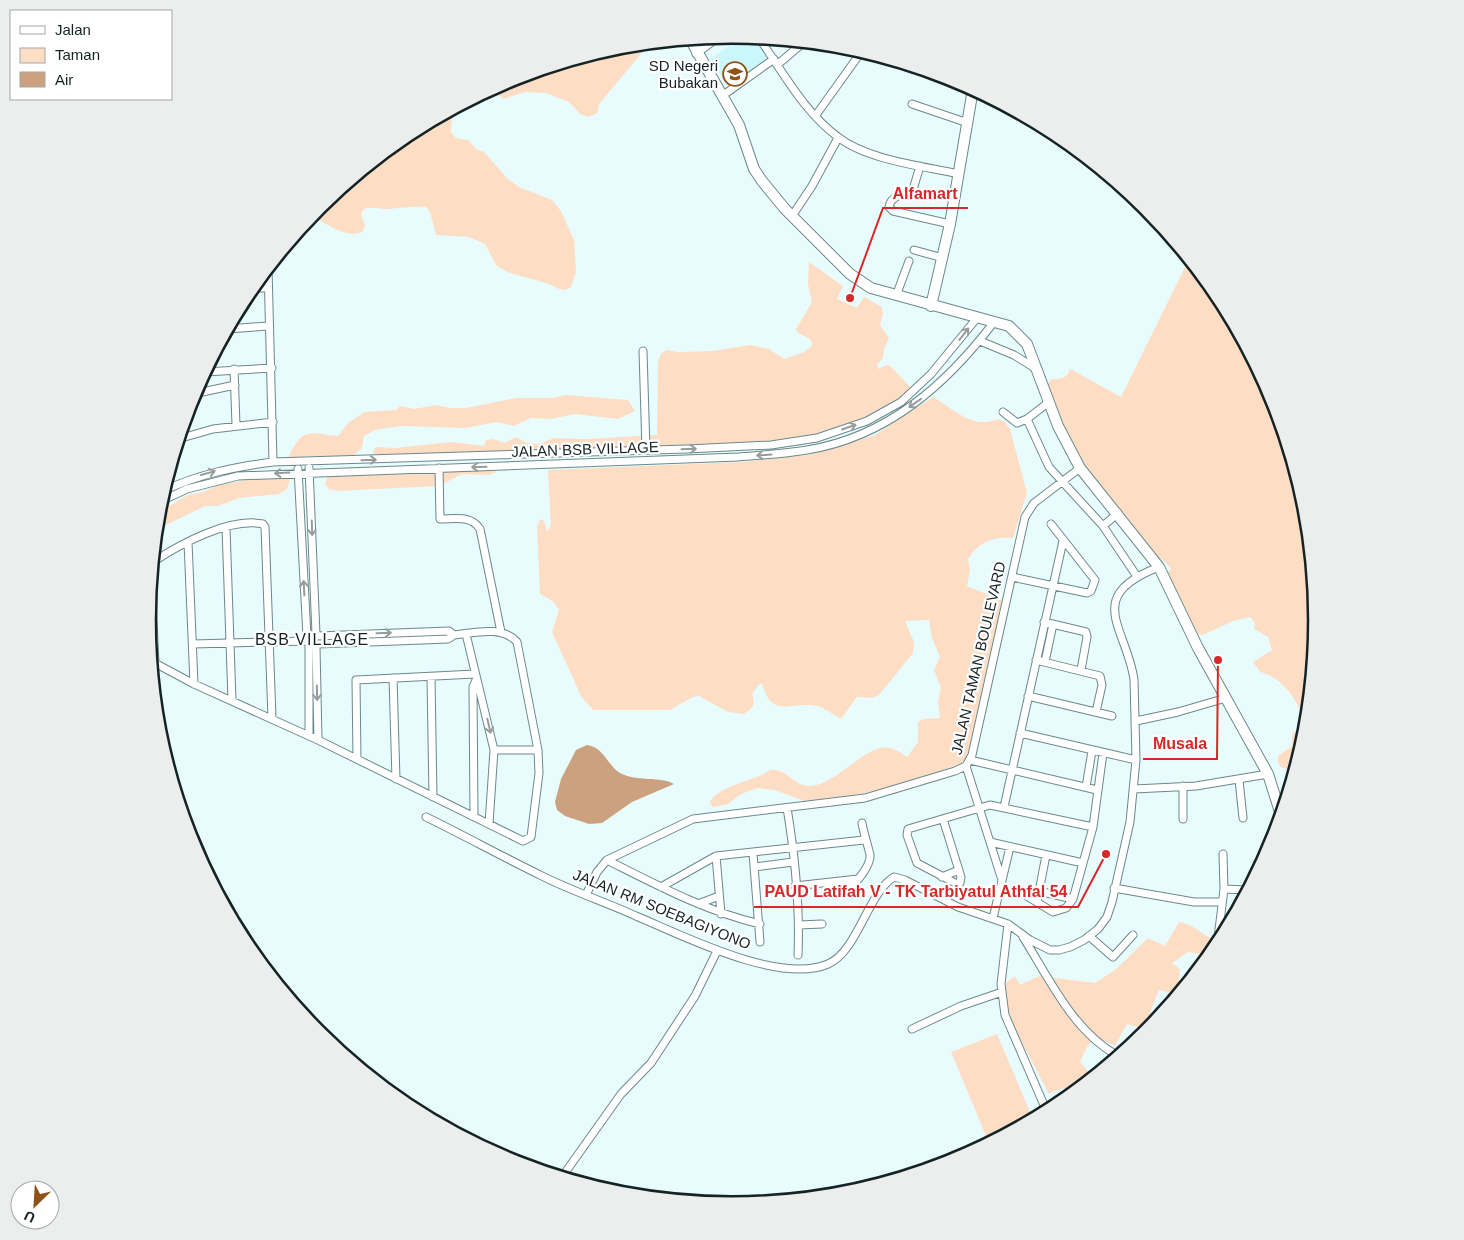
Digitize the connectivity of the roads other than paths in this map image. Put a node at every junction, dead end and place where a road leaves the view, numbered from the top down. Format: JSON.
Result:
{"nodes":[{"id":1,"x":692,"y":45,"type":"edge"},
{"id":2,"x":709,"y":45,"type":"edge"},
{"id":3,"x":764,"y":45,"type":"edge"},
{"id":4,"x":796,"y":48,"type":"edge"},
{"id":5,"x":696,"y":54,"type":"junction"},
{"id":6,"x":857,"y":58,"type":"edge"},
{"id":7,"x":776,"y":62,"type":"junction"},
{"id":8,"x":722,"y":96,"type":"junction"},
{"id":9,"x":972,"y":96,"type":"edge"},
{"id":10,"x":912,"y":104,"type":"dead end"},
{"id":11,"x":816,"y":115,"type":"junction"},
{"id":12,"x":968,"y":123,"type":"junction"},
{"id":13,"x":838,"y":138,"type":"junction"},
{"id":14,"x":920,"y":166,"type":"junction"},
{"id":15,"x":959,"y":174,"type":"junction"},
{"id":16,"x":792,"y":216,"type":"junction"},
{"id":17,"x":950,"y":224,"type":"junction"},
{"id":18,"x":914,"y":250,"type":"dead end"},
{"id":19,"x":943,"y":258,"type":"junction"},
{"id":20,"x":909,"y":262,"type":"dead end"},
{"id":21,"x":268,"y":279,"type":"edge"},
{"id":22,"x":262,"y":288,"type":"edge"},
{"id":23,"x":268,"y":288,"type":"junction"},
{"id":24,"x":896,"y":296,"type":"junction"},
{"id":25,"x":931,"y":306,"type":"junction"},
{"id":26,"x":977,"y":318,"type":"junction"},
{"id":27,"x":994,"y":322,"type":"junction"},
{"id":28,"x":268,"y":326,"type":"junction"},
{"id":29,"x":235,"y":328,"type":"edge"},
{"id":30,"x":980,"y":341,"type":"junction"},
{"id":31,"x":643,"y":351,"type":"dead end"},
{"id":32,"x":272,"y":368,"type":"junction"},
{"id":33,"x":234,"y":369,"type":"junction"},
{"id":34,"x":1038,"y":370,"type":"junction"},
{"id":35,"x":212,"y":371,"type":"edge"},
{"id":36,"x":235,"y":385,"type":"junction"},
{"id":37,"x":203,"y":392,"type":"edge"},
{"id":38,"x":1049,"y":402,"type":"junction"},
{"id":39,"x":1003,"y":412,"type":"dead end"},
{"id":40,"x":1027,"y":419,"type":"junction"},
{"id":41,"x":273,"y":422,"type":"junction"},
{"id":42,"x":236,"y":425,"type":"junction"},
{"id":43,"x":185,"y":437,"type":"edge"},
{"id":44,"x":646,"y":450,"type":"junction"},
{"id":45,"x":273,"y":462,"type":"junction"},
{"id":46,"x":309,"y":462,"type":"junction"},
{"id":47,"x":297,"y":463,"type":"junction"},
{"id":48,"x":439,"y":468,"type":"junction"},
{"id":49,"x":1080,"y":468,"type":"junction"},
{"id":50,"x":298,"y":472,"type":"junction"},
{"id":51,"x":310,"y":472,"type":"junction"},
{"id":52,"x":1061,"y":482,"type":"junction"},
{"id":53,"x":171,"y":488,"type":"edge"},
{"id":54,"x":310,"y":488,"type":"junction"},
{"id":55,"x":299,"y":489,"type":"junction"},
{"id":56,"x":169,"y":497,"type":"edge"},
{"id":57,"x":1118,"y":513,"type":"junction"},
{"id":58,"x":1051,"y":524,"type":"dead end"},
{"id":59,"x":1103,"y":526,"type":"junction"},
{"id":60,"x":226,"y":528,"type":"junction"},
{"id":61,"x":1063,"y":541,"type":"junction"},
{"id":62,"x":188,"y":542,"type":"junction"},
{"id":63,"x":160,"y":558,"type":"edge"},
{"id":64,"x":1159,"y":567,"type":"junction"},
{"id":65,"x":1136,"y":575,"type":"junction"},
{"id":66,"x":1012,"y":577,"type":"junction"},
{"id":67,"x":1052,"y":586,"type":"junction"},
{"id":68,"x":1044,"y":622,"type":"junction"},
{"id":69,"x":1053,"y":624,"type":"junction"},
{"id":70,"x":501,"y":632,"type":"junction"},
{"id":71,"x":466,"y":634,"type":"junction"},
{"id":72,"x":313,"y":640,"type":"junction"},
{"id":73,"x":270,"y":642,"type":"junction"},
{"id":74,"x":231,"y":643,"type":"junction"},
{"id":75,"x":193,"y":644,"type":"junction"},
{"id":76,"x":1036,"y":660,"type":"junction"},
{"id":77,"x":1045,"y":662,"type":"junction"},
{"id":78,"x":158,"y":665,"type":"edge"},
{"id":79,"x":1081,"y":670,"type":"junction"},
{"id":80,"x":475,"y":677,"type":"junction"},
{"id":81,"x":393,"y":678,"type":"junction"},
{"id":82,"x":431,"y":678,"type":"junction"},
{"id":83,"x":194,"y":684,"type":"junction"},
{"id":84,"x":1028,"y":696,"type":"junction"},
{"id":85,"x":1226,"y":698,"type":"junction"},
{"id":86,"x":232,"y":700,"type":"junction"},
{"id":87,"x":1096,"y":712,"type":"junction"},
{"id":88,"x":1112,"y":716,"type":"dead end"},
{"id":89,"x":272,"y":718,"type":"junction"},
{"id":90,"x":1136,"y":721,"type":"junction"},
{"id":91,"x":1020,"y":734,"type":"junction"},
{"id":92,"x":309,"y":736,"type":"junction"},
{"id":93,"x":318,"y":740,"type":"junction"},
{"id":94,"x":494,"y":750,"type":"junction"},
{"id":95,"x":538,"y":750,"type":"junction"},
{"id":96,"x":1092,"y":751,"type":"junction"},
{"id":97,"x":1103,"y":753,"type":"junction"},
{"id":98,"x":357,"y":759,"type":"junction"},
{"id":99,"x":1136,"y":760,"type":"junction"},
{"id":100,"x":968,"y":763,"type":"junction"},
{"id":101,"x":1012,"y":770,"type":"junction"},
{"id":102,"x":1268,"y":774,"type":"junction"},
{"id":103,"x":396,"y":779,"type":"junction"},
{"id":104,"x":1239,"y":780,"type":"junction"},
{"id":105,"x":1183,"y":786,"type":"junction"},
{"id":106,"x":1086,"y":787,"type":"junction"},
{"id":107,"x":1134,"y":789,"type":"junction"},
{"id":108,"x":1097,"y":790,"type":"junction"},
{"id":109,"x":433,"y":796,"type":"junction"},
{"id":110,"x":1278,"y":805,"type":"edge"},
{"id":111,"x":1004,"y":807,"type":"junction"},
{"id":112,"x":786,"y":808,"type":"junction"},
{"id":113,"x":979,"y":808,"type":"junction"},
{"id":114,"x":426,"y":817,"type":"dead end"},
{"id":115,"x":474,"y":817,"type":"junction"},
{"id":116,"x":1243,"y":818,"type":"dead end"},
{"id":117,"x":1183,"y":819,"type":"dead end"},
{"id":118,"x":943,"y":820,"type":"junction"},
{"id":119,"x":862,"y":823,"type":"dead end"},
{"id":120,"x":489,"y":824,"type":"junction"},
{"id":121,"x":1093,"y":827,"type":"junction"},
{"id":122,"x":864,"y":840,"type":"junction"},
{"id":123,"x":990,"y":842,"type":"junction"},
{"id":124,"x":1010,"y":847,"type":"junction"},
{"id":125,"x":793,"y":848,"type":"junction"},
{"id":126,"x":753,"y":853,"type":"junction"},
{"id":127,"x":1223,"y":854,"type":"dead end"},
{"id":128,"x":1046,"y":855,"type":"junction"},
{"id":129,"x":716,"y":856,"type":"junction"},
{"id":130,"x":607,"y":860,"type":"junction"},
{"id":131,"x":793,"y":862,"type":"junction"},
{"id":132,"x":1083,"y":863,"type":"junction"},
{"id":133,"x":755,"y":867,"type":"junction"},
{"id":134,"x":959,"y":870,"type":"junction"},
{"id":135,"x":942,"y":877,"type":"junction"},
{"id":136,"x":1001,"y":877,"type":"junction"},
{"id":137,"x":795,"y":886,"type":"junction"},
{"id":138,"x":661,"y":887,"type":"junction"},
{"id":139,"x":1114,"y":888,"type":"junction"},
{"id":140,"x":1224,"y":889,"type":"junction"},
{"id":141,"x":1241,"y":890,"type":"edge"},
{"id":142,"x":1038,"y":891,"type":"junction"},
{"id":143,"x":586,"y":894,"type":"junction"},
{"id":144,"x":1025,"y":895,"type":"dead end"},
{"id":145,"x":719,"y":896,"type":"junction"},
{"id":146,"x":1073,"y":899,"type":"junction"},
{"id":147,"x":1037,"y":902,"type":"junction"},
{"id":148,"x":1222,"y":902,"type":"junction"},
{"id":149,"x":698,"y":904,"type":"junction"},
{"id":150,"x":721,"y":914,"type":"junction"},
{"id":151,"x":992,"y":918,"type":"junction"},
{"id":152,"x":1224,"y":919,"type":"edge"},
{"id":153,"x":760,"y":924,"type":"junction"},
{"id":154,"x":822,"y":924,"type":"dead end"},
{"id":155,"x":1008,"y":924,"type":"junction"},
{"id":156,"x":800,"y":925,"type":"junction"},
{"id":157,"x":1020,"y":932,"type":"junction"},
{"id":158,"x":1089,"y":936,"type":"junction"},
{"id":159,"x":1133,"y":936,"type":"dead end"},
{"id":160,"x":760,"y":942,"type":"dead end"},
{"id":161,"x":717,"y":951,"type":"junction"},
{"id":162,"x":798,"y":955,"type":"dead end"},
{"id":163,"x":1002,"y":992,"type":"junction"},
{"id":164,"x":912,"y":1029,"type":"dead end"},
{"id":165,"x":1113,"y":1052,"type":"edge"},
{"id":166,"x":1044,"y":1104,"type":"edge"},
{"id":167,"x":566,"y":1172,"type":"edge"}],
"edges":[{"from":1,"to":5,"type":"main road"},
{"from":2,"to":5,"type":"street"},
{"from":3,"to":7,"type":"street"},
{"from":4,"to":7,"type":"street"},
{"from":5,"to":8,"type":"main road"},
{"from":6,"to":11,"type":"street"},
{"from":7,"to":8,"type":"street"},
{"from":7,"to":11,"type":"street"},
{"from":8,"to":16,"type":"main road"},
{"from":9,"to":12,"type":"main road"},
{"from":10,"to":12,"type":"street"},
{"from":11,"to":13,"type":"street"},
{"from":12,"to":15,"type":"main road"},
{"from":13,"to":14,"type":"street"},
{"from":13,"to":16,"type":"street"},
{"from":14,"to":15,"type":"street"},
{"from":14,"to":17,"type":"street"},
{"from":15,"to":17,"type":"main road"},
{"from":16,"to":24,"type":"main road"},
{"from":17,"to":19,"type":"main road"},
{"from":18,"to":19,"type":"street"},
{"from":19,"to":25,"type":"main road"},
{"from":20,"to":24,"type":"street"},
{"from":21,"to":23,"type":"street"},
{"from":22,"to":23,"type":"street"},
{"from":23,"to":28,"type":"street"},
{"from":24,"to":25,"type":"main road"},
{"from":25,"to":26,"type":"main road"},
{"from":26,"to":27,"type":"main road"},
{"from":44,"to":26,"type":"street","one_way":true},
{"from":27,"to":30,"type":"street","name":"JALAN BSB VILLAGE"},
{"from":27,"to":34,"type":"main road"},
{"from":28,"to":29,"type":"street"},
{"from":28,"to":32,"type":"street"},
{"from":30,"to":34,"type":"street"},
{"from":30,"to":48,"type":"street","name":"JALAN BSB VILLAGE","one_way":true},
{"from":31,"to":44,"type":"street"},
{"from":32,"to":33,"type":"street"},
{"from":32,"to":41,"type":"street"},
{"from":33,"to":35,"type":"street"},
{"from":33,"to":36,"type":"street"},
{"from":34,"to":38,"type":"main road"},
{"from":36,"to":37,"type":"street"},
{"from":36,"to":42,"type":"street"},
{"from":38,"to":40,"type":"street"},
{"from":38,"to":49,"type":"main road"},
{"from":39,"to":40,"type":"street"},
{"from":40,"to":52,"type":"street"},
{"from":41,"to":42,"type":"street"},
{"from":41,"to":45,"type":"street"},
{"from":42,"to":43,"type":"street"},
{"from":46,"to":44,"type":"street","one_way":true},
{"from":45,"to":47,"type":"street"},
{"from":53,"to":45,"type":"street","one_way":true},
{"from":46,"to":47,"type":"street"},
{"from":46,"to":51,"type":"street"},
{"from":47,"to":50,"type":"street"},
{"from":48,"to":51,"type":"street","name":"JALAN BSB VILLAGE"},
{"from":48,"to":70,"type":"street"},
{"from":49,"to":52,"type":"street","name":"JALAN TAMAN BOULEVARD"},
{"from":49,"to":57,"type":"main road"},
{"from":50,"to":51,"type":"street","name":"JALAN BSB VILLAGE"},
{"from":50,"to":55,"type":"street"},
{"from":50,"to":56,"type":"street","name":"JALAN BSB VILLAGE","one_way":true},
{"from":51,"to":54,"type":"street"},
{"from":52,"to":59,"type":"street"},
{"from":52,"to":66,"type":"street","name":"JALAN TAMAN BOULEVARD"},
{"from":54,"to":55,"type":"street"},
{"from":54,"to":72,"type":"street","one_way":true},
{"from":72,"to":55,"type":"street","one_way":true},
{"from":57,"to":59,"type":"street"},
{"from":57,"to":64,"type":"main road"},
{"from":58,"to":61,"type":"street"},
{"from":59,"to":65,"type":"street"},
{"from":60,"to":62,"type":"street"},
{"from":60,"to":73,"type":"street"},
{"from":60,"to":74,"type":"street"},
{"from":61,"to":67,"type":"street"},
{"from":61,"to":67,"type":"street"},
{"from":62,"to":63,"type":"street"},
{"from":62,"to":75,"type":"street"},
{"from":64,"to":65,"type":"street"},
{"from":64,"to":85,"type":"main road"},
{"from":65,"to":90,"type":"street","name":"JALAN RM SOEBAGIYONO"},
{"from":66,"to":67,"type":"street"},
{"from":66,"to":100,"type":"street","name":"JALAN TAMAN BOULEVARD"},
{"from":67,"to":68,"type":"street"},
{"from":68,"to":69,"type":"street"},
{"from":68,"to":76,"type":"street"},
{"from":69,"to":77,"type":"street"},
{"from":69,"to":79,"type":"street"},
{"from":70,"to":71,"type":"street"},
{"from":70,"to":95,"type":"street"},
{"from":71,"to":72,"type":"street"},
{"from":71,"to":80,"type":"street"},
{"from":72,"to":73,"type":"street"},
{"from":72,"to":92,"type":"street"},
{"from":72,"to":93,"type":"street","one_way":true},
{"from":73,"to":74,"type":"street"},
{"from":73,"to":89,"type":"street"},
{"from":74,"to":75,"type":"street"},
{"from":74,"to":86,"type":"street"},
{"from":75,"to":83,"type":"street"},
{"from":76,"to":77,"type":"street"},
{"from":76,"to":84,"type":"street"},
{"from":77,"to":79,"type":"street"},
{"from":78,"to":83,"type":"street"},
{"from":79,"to":87,"type":"street"},
{"from":80,"to":82,"type":"street"},
{"from":80,"to":94,"type":"street","one_way":true},
{"from":80,"to":115,"type":"street"},
{"from":81,"to":82,"type":"street"},
{"from":81,"to":98,"type":"street"},
{"from":81,"to":103,"type":"street"},
{"from":82,"to":109,"type":"street"},
{"from":83,"to":86,"type":"street"},
{"from":84,"to":87,"type":"street"},
{"from":84,"to":91,"type":"street"},
{"from":85,"to":90,"type":"street"},
{"from":85,"to":102,"type":"main road"},
{"from":86,"to":89,"type":"street"},
{"from":87,"to":88,"type":"street"},
{"from":89,"to":92,"type":"street"},
{"from":90,"to":99,"type":"street","name":"JALAN RM SOEBAGIYONO"},
{"from":91,"to":96,"type":"street"},
{"from":91,"to":101,"type":"street"},
{"from":92,"to":93,"type":"street"},
{"from":93,"to":98,"type":"street"},
{"from":94,"to":95,"type":"street"},
{"from":94,"to":120,"type":"street"},
{"from":95,"to":120,"type":"street"},
{"from":96,"to":97,"type":"street"},
{"from":96,"to":106,"type":"street"},
{"from":97,"to":99,"type":"street"},
{"from":97,"to":108,"type":"street"},
{"from":98,"to":103,"type":"street"},
{"from":99,"to":107,"type":"street","name":"JALAN RM SOEBAGIYONO"},
{"from":100,"to":101,"type":"street"},
{"from":100,"to":112,"type":"street","name":"JALAN TAMAN BOULEVARD"},
{"from":100,"to":113,"type":"street"},
{"from":101,"to":106,"type":"street"},
{"from":101,"to":111,"type":"street"},
{"from":102,"to":104,"type":"street"},
{"from":102,"to":110,"type":"main road"},
{"from":103,"to":109,"type":"street"},
{"from":104,"to":105,"type":"street"},
{"from":104,"to":116,"type":"street"},
{"from":105,"to":107,"type":"street"},
{"from":105,"to":117,"type":"street"},
{"from":106,"to":108,"type":"street"},
{"from":107,"to":139,"type":"street","name":"JALAN RM SOEBAGIYONO"},
{"from":108,"to":121,"type":"street"},
{"from":109,"to":115,"type":"street"},
{"from":111,"to":113,"type":"street"},
{"from":111,"to":121,"type":"street"},
{"from":112,"to":125,"type":"street"},
{"from":112,"to":130,"type":"street","name":"JALAN TAMAN BOULEVARD"},
{"from":113,"to":118,"type":"street"},
{"from":113,"to":123,"type":"street"},
{"from":114,"to":143,"type":"street","name":"JALAN RM SOEBAGIYONO"},
{"from":115,"to":120,"type":"street"},
{"from":118,"to":134,"type":"street"},
{"from":118,"to":135,"type":"street"},
{"from":119,"to":122,"type":"street"},
{"from":121,"to":132,"type":"street"},
{"from":122,"to":125,"type":"street"},
{"from":122,"to":137,"type":"street"},
{"from":123,"to":124,"type":"street"},
{"from":123,"to":136,"type":"street"},
{"from":124,"to":128,"type":"street"},
{"from":124,"to":136,"type":"street"},
{"from":125,"to":126,"type":"street"},
{"from":125,"to":131,"type":"street"},
{"from":126,"to":129,"type":"street"},
{"from":126,"to":133,"type":"street"},
{"from":127,"to":140,"type":"street"},
{"from":128,"to":132,"type":"street"},
{"from":128,"to":142,"type":"street"},
{"from":129,"to":138,"type":"street"},
{"from":129,"to":145,"type":"street"},
{"from":130,"to":138,"type":"street"},
{"from":130,"to":143,"type":"street","name":"JALAN TAMAN BOULEVARD"},
{"from":131,"to":133,"type":"street"},
{"from":131,"to":137,"type":"street"},
{"from":132,"to":146,"type":"street"},
{"from":133,"to":153,"type":"street"},
{"from":134,"to":135,"type":"street"},
{"from":134,"to":135,"type":"street"},
{"from":136,"to":151,"type":"street"},
{"from":137,"to":156,"type":"street"},
{"from":138,"to":149,"type":"street"},
{"from":139,"to":148,"type":"street"},
{"from":139,"to":158,"type":"street","name":"JALAN RM SOEBAGIYONO"},
{"from":140,"to":141,"type":"street"},
{"from":140,"to":148,"type":"street"},
{"from":142,"to":146,"type":"street"},
{"from":142,"to":147,"type":"street"},
{"from":143,"to":161,"type":"street","name":"JALAN RM SOEBAGIYONO"},
{"from":144,"to":147,"type":"street"},
{"from":145,"to":149,"type":"street"},
{"from":145,"to":150,"type":"street"},
{"from":146,"to":147,"type":"street"},
{"from":148,"to":152,"type":"street"},
{"from":149,"to":150,"type":"street"},
{"from":150,"to":153,"type":"street"},
{"from":151,"to":155,"type":"street","name":"JALAN RM SOEBAGIYONO"},
{"from":151,"to":161,"type":"street","name":"JALAN RM SOEBAGIYONO"},
{"from":153,"to":160,"type":"street"},
{"from":154,"to":156,"type":"street"},
{"from":155,"to":157,"type":"street","name":"JALAN RM SOEBAGIYONO"},
{"from":155,"to":163,"type":"street"},
{"from":156,"to":162,"type":"street"},
{"from":157,"to":158,"type":"street","name":"JALAN RM SOEBAGIYONO"},
{"from":157,"to":165,"type":"street"},
{"from":158,"to":159,"type":"street"},
{"from":161,"to":167,"type":"street"},
{"from":163,"to":164,"type":"street"},
{"from":163,"to":166,"type":"street"}]}
